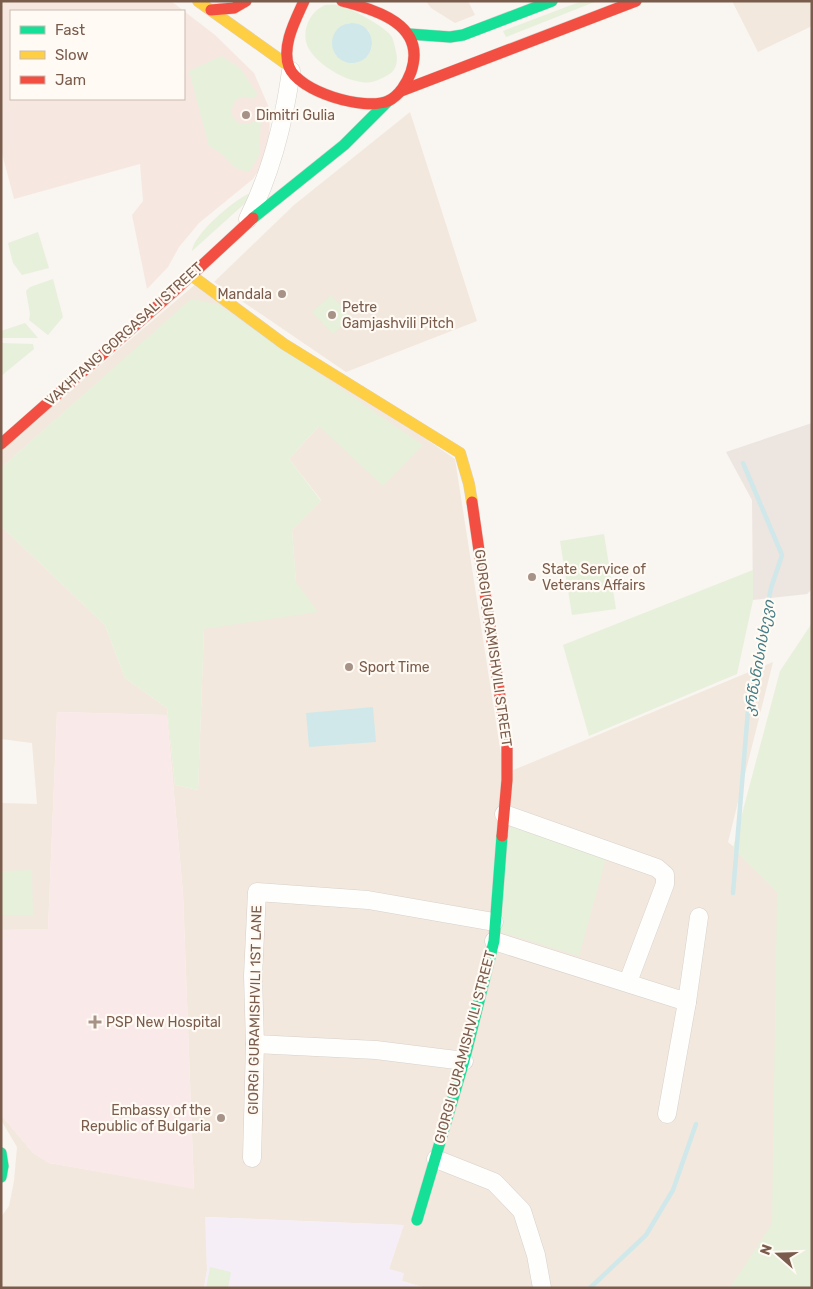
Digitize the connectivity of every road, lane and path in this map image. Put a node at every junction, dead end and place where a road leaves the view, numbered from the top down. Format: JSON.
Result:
{"nodes":[{"id":1,"x":198,"y":1,"type":"edge"},
{"id":2,"x":246,"y":1,"type":"edge"},
{"id":3,"x":342,"y":1,"type":"edge"},
{"id":4,"x":380,"y":1,"type":"edge"},
{"id":5,"x":552,"y":1,"type":"edge"},
{"id":6,"x":636,"y":1,"type":"edge"},
{"id":7,"x":309,"y":3,"type":"edge"},
{"id":8,"x":211,"y":10,"type":"junction"},
{"id":9,"x":397,"y":22,"type":"junction"},
{"id":10,"x":409,"y":34,"type":"junction"},
{"id":11,"x":290,"y":68,"type":"junction"},
{"id":12,"x":401,"y":91,"type":"junction"},
{"id":13,"x":388,"y":101,"type":"junction"},
{"id":14,"x":246,"y":224,"type":"junction"},
{"id":15,"x":191,"y":275,"type":"junction"},
{"id":16,"x":1,"y":444,"type":"edge"},
{"id":17,"x":504,"y":814,"type":"junction"},
{"id":18,"x":699,"y":917,"type":"dead end"},
{"id":19,"x":494,"y":922,"type":"junction"},
{"id":20,"x":494,"y":941,"type":"junction"},
{"id":21,"x":628,"y":982,"type":"junction"},
{"id":22,"x":687,"y":1002,"type":"junction"},
{"id":23,"x":255,"y":1044,"type":"junction"},
{"id":24,"x":464,"y":1061,"type":"junction"},
{"id":25,"x":667,"y":1114,"type":"dead end"},
{"id":26,"x":1,"y":1153,"type":"edge"},
{"id":27,"x":252,"y":1158,"type":"dead end"},
{"id":28,"x":436,"y":1159,"type":"junction"},
{"id":29,"x":1,"y":1177,"type":"edge"},
{"id":30,"x":417,"y":1220,"type":"dead end"},
{"id":31,"x":542,"y":1288,"type":"edge"}],
"edges":[{"from":1,"to":8,"type":"main road"},
{"from":2,"to":8,"type":"main road"},
{"from":3,"to":9,"type":"main road"},
{"from":4,"to":9,"type":"main road"},
{"from":5,"to":10,"type":"main road"},
{"from":6,"to":12,"type":"main road"},
{"from":7,"to":11,"type":"main road"},
{"from":8,"to":11,"type":"main road"},
{"from":9,"to":10,"type":"main road"},
{"from":10,"to":12,"type":"main road"},
{"from":11,"to":13,"type":"main road"},
{"from":11,"to":14,"type":"street","name":"VAKHTANG GORGASALI STREET"},
{"from":12,"to":13,"type":"main road","name":"VAKHTANG GORGASALI STREET"},
{"from":13,"to":14,"type":"main road","name":"VAKHTANG GORGASALI STREET"},
{"from":14,"to":15,"type":"main road","name":"VAKHTANG GORGASALI STREET"},
{"from":15,"to":16,"type":"main road","name":"VAKHTANG GORGASALI STREET"},
{"from":15,"to":17,"type":"main road","name":"GIORGI GURAMISHVILI STREET"},
{"from":17,"to":19,"type":"main road","name":"GIORGI GURAMISHVILI STREET"},
{"from":17,"to":21,"type":"street"},
{"from":18,"to":22,"type":"street"},
{"from":19,"to":20,"type":"main road","name":"GIORGI GURAMISHVILI STREET"},
{"from":19,"to":23,"type":"street","name":"GIORGI GURAMISHVILI 1ST LANE"},
{"from":20,"to":21,"type":"street"},
{"from":20,"to":24,"type":"main road","name":"GIORGI GURAMISHVILI STREET"},
{"from":21,"to":22,"type":"street"},
{"from":22,"to":25,"type":"street"},
{"from":23,"to":24,"type":"street"},
{"from":23,"to":27,"type":"street","name":"GIORGI GURAMISHVILI 1ST LANE"},
{"from":24,"to":28,"type":"main road","name":"GIORGI GURAMISHVILI STREET"},
{"from":26,"to":29,"type":"main road"},
{"from":28,"to":30,"type":"main road","name":"GIORGI GURAMISHVILI STREET"},
{"from":28,"to":31,"type":"street","name":"GIORGI GURAMISHVILI STREET"}]}
